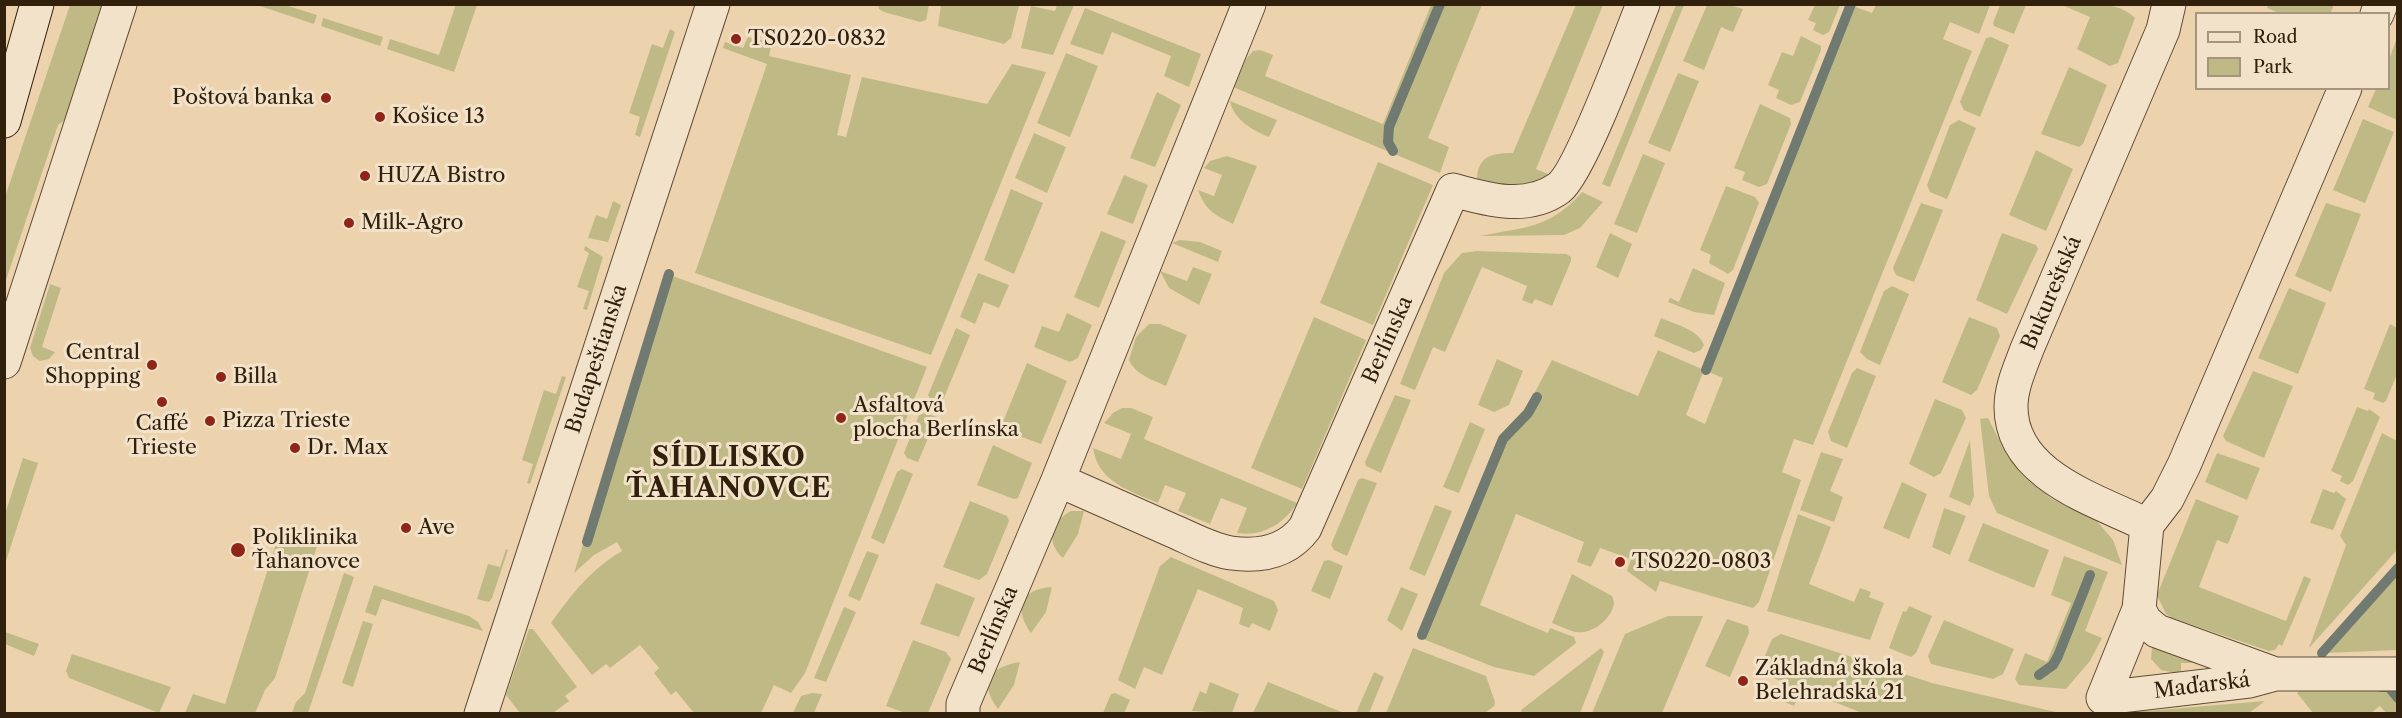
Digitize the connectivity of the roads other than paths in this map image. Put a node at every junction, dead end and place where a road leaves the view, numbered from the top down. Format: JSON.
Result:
{"nodes":[{"id":1,"x":37,"y":4,"type":"edge"},
{"id":2,"x":120,"y":4,"type":"edge"},
{"id":3,"x":713,"y":4,"type":"edge"},
{"id":4,"x":1249,"y":4,"type":"edge"},
{"id":5,"x":1643,"y":4,"type":"edge"},
{"id":6,"x":2169,"y":4,"type":"edge"},
{"id":7,"x":2344,"y":90,"type":"edge"},
{"id":8,"x":4,"y":121,"type":"edge"},
{"id":9,"x":4,"y":362,"type":"edge"},
{"id":10,"x":1058,"y":480,"type":"junction"},
{"id":11,"x":2147,"y":525,"type":"junction"},
{"id":12,"x":2139,"y":609,"type":"junction"},
{"id":13,"x":2275,"y":674,"type":"junction"},
{"id":14,"x":2397,"y":674,"type":"edge"},
{"id":15,"x":481,"y":714,"type":"edge"},
{"id":16,"x":963,"y":714,"type":"edge"}],
"edges":[{"from":1,"to":8,"type":"street"},
{"from":2,"to":9,"type":"street"},
{"from":3,"to":15,"type":"street","name":"Budapeštianska"},
{"from":4,"to":10,"type":"street","name":"Berlínska"},
{"from":5,"to":10,"type":"street","name":"Berlínska"},
{"from":6,"to":11,"type":"street","name":"Bukureštská"},
{"from":7,"to":11,"type":"street"},
{"from":10,"to":16,"type":"street","name":"Berlínska"},
{"from":11,"to":12,"type":"street"},
{"from":12,"to":13,"type":"street"},
{"from":12,"to":13,"type":"street","name":"Maďarská"},
{"from":13,"to":14,"type":"street","name":"Maďarská"}]}
